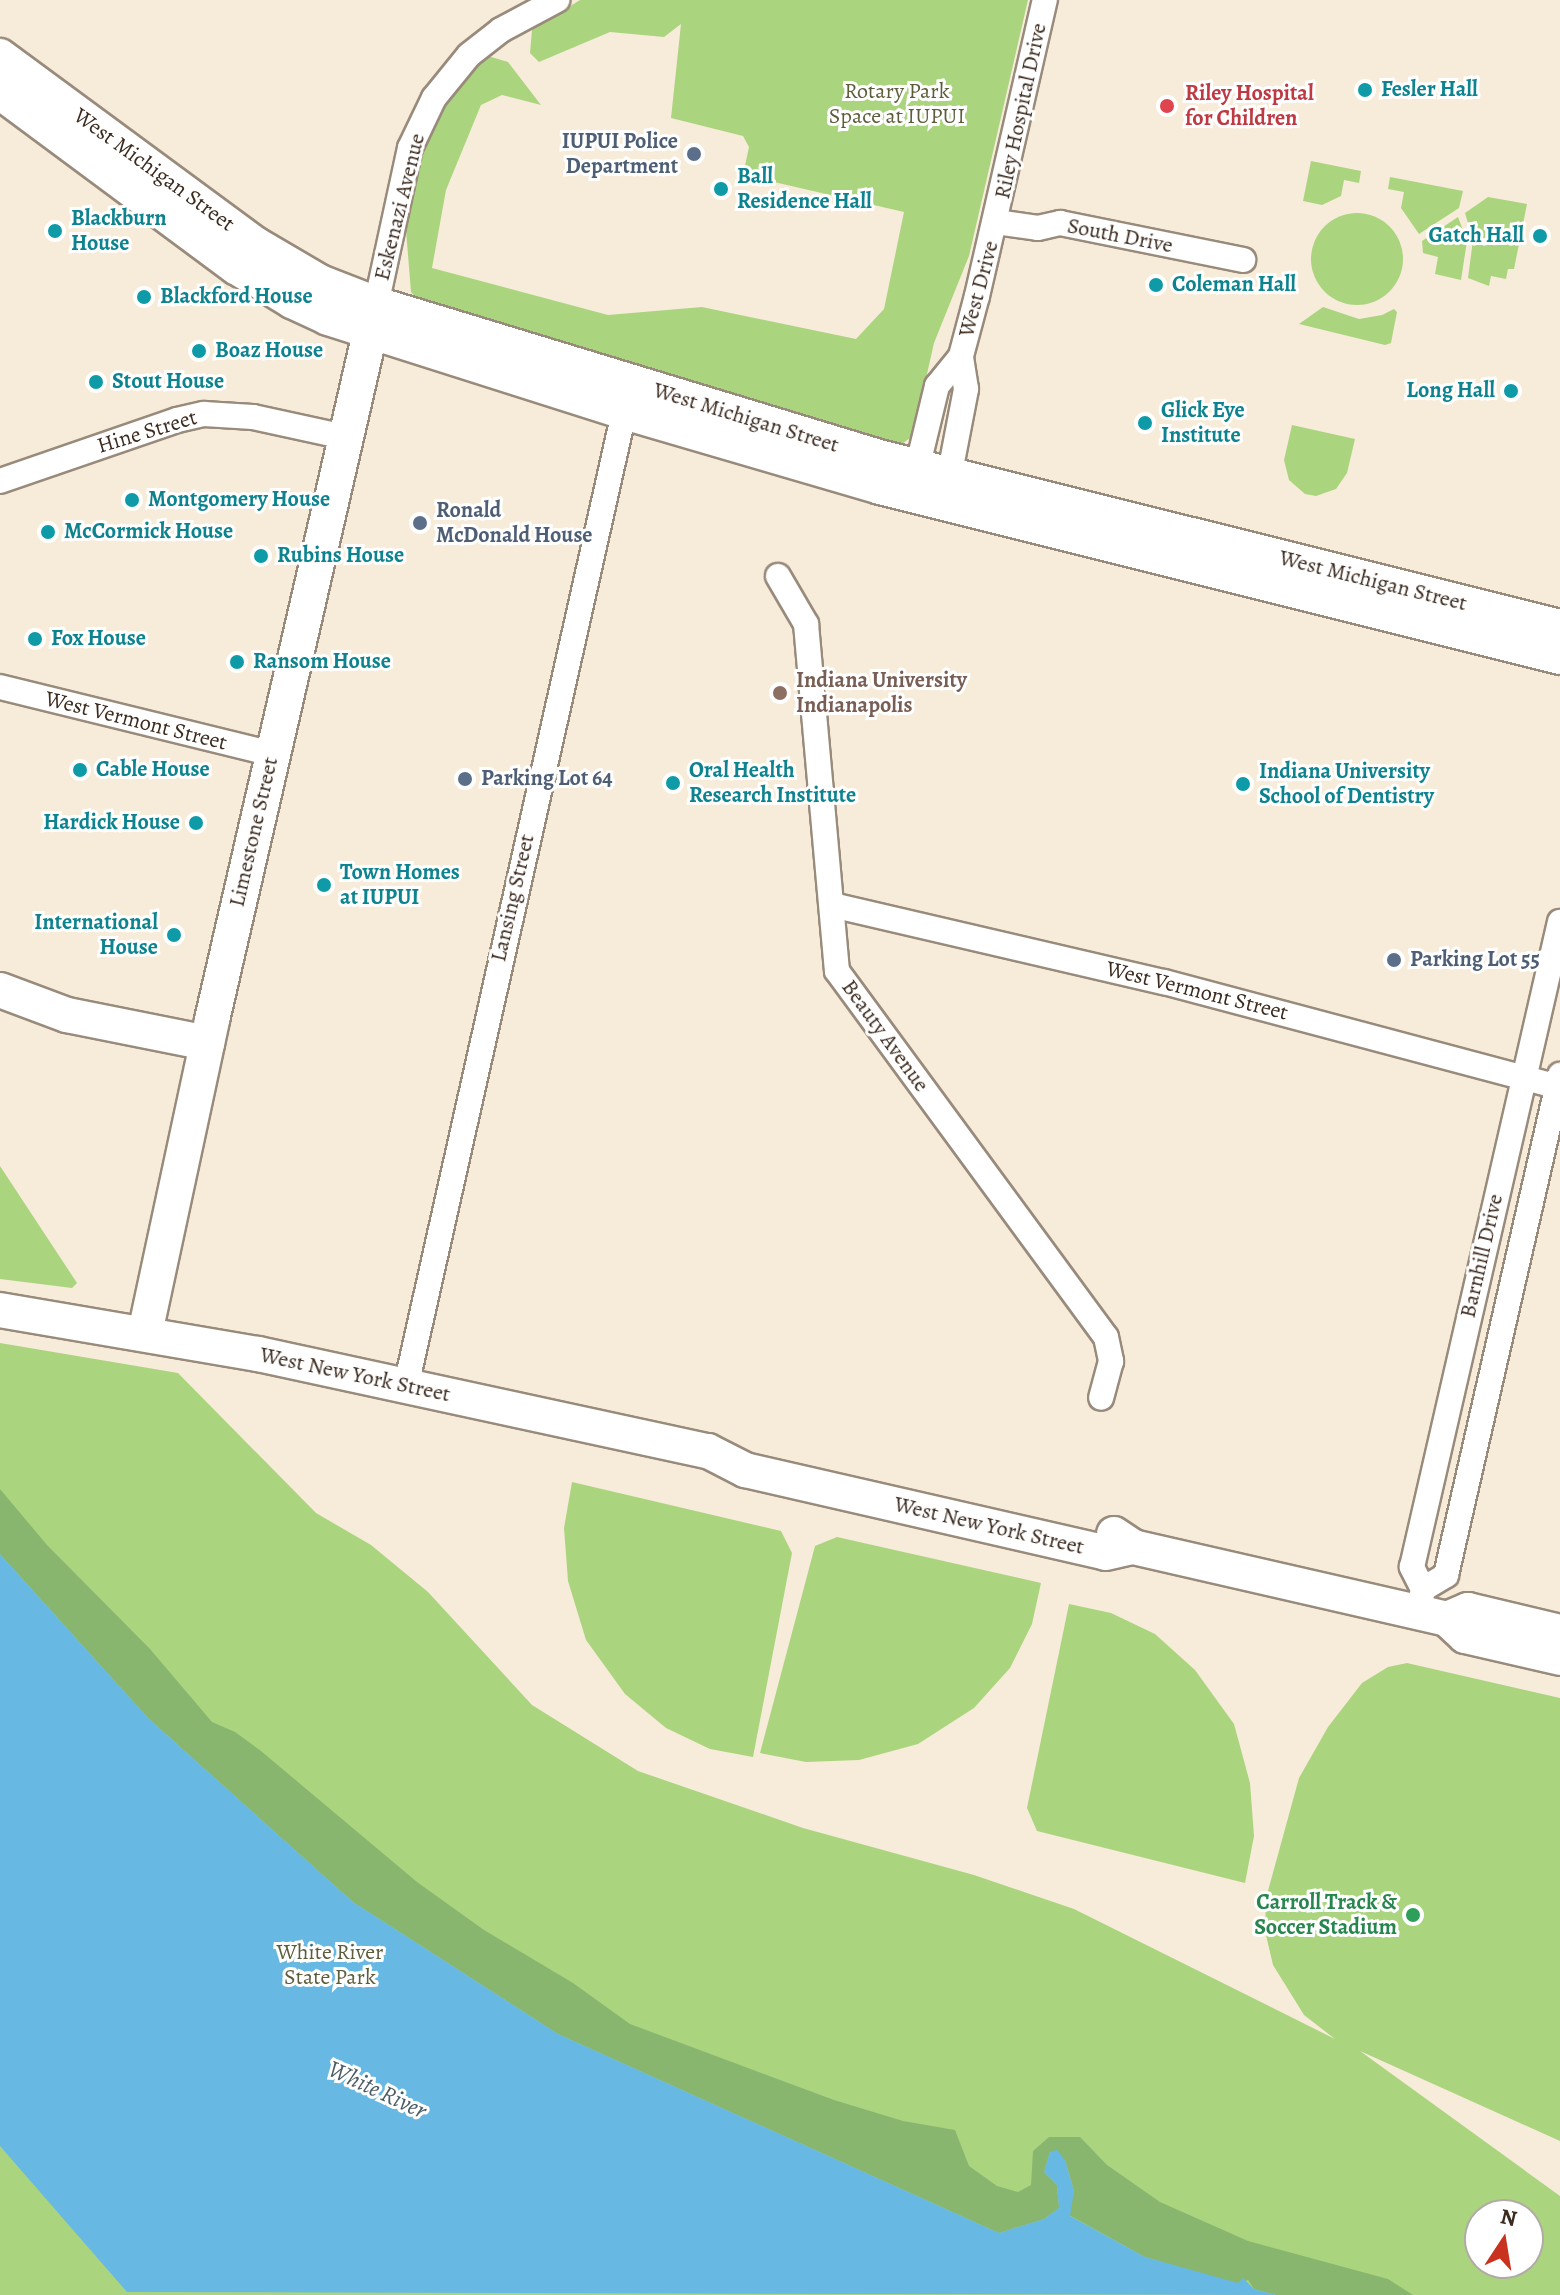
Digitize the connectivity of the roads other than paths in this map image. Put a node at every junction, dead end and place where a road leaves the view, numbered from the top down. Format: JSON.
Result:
{"nodes":[{"id":1,"x":557,"y":0,"type":"edge"},
{"id":2,"x":1045,"y":0,"type":"edge"},
{"id":3,"x":0,"y":56,"type":"edge"},
{"id":4,"x":0,"y":92,"type":"edge"},
{"id":5,"x":996,"y":222,"type":"junction"},
{"id":6,"x":1243,"y":260,"type":"dead end"},
{"id":7,"x":373,"y":318,"type":"junction"},
{"id":8,"x":961,"y":356,"type":"junction"},
{"id":9,"x":624,"y":412,"type":"junction"},
{"id":10,"x":345,"y":437,"type":"junction"},
{"id":11,"x":0,"y":481,"type":"edge"},
{"id":12,"x":914,"y":481,"type":"junction"},
{"id":13,"x":946,"y":490,"type":"junction"},
{"id":14,"x":778,"y":576,"type":"dead end"},
{"id":15,"x":1560,"y":627,"type":"edge"},
{"id":16,"x":1560,"y":657,"type":"edge"},
{"id":17,"x":0,"y":687,"type":"edge"},
{"id":18,"x":272,"y":754,"type":"junction"},
{"id":19,"x":832,"y":905,"type":"junction"},
{"id":20,"x":1560,"y":922,"type":"edge"},
{"id":21,"x":0,"y":990,"type":"edge"},
{"id":22,"x":207,"y":1043,"type":"junction"},
{"id":23,"x":1523,"y":1076,"type":"junction"},
{"id":24,"x":1559,"y":1083,"type":"edge"},
{"id":25,"x":0,"y":1310,"type":"edge"},
{"id":26,"x":145,"y":1333,"type":"junction"},
{"id":27,"x":406,"y":1386,"type":"junction"},
{"id":28,"x":1101,"y":1398,"type":"dead end"},
{"id":29,"x":1430,"y":1607,"type":"junction"},
{"id":30,"x":1560,"y":1632,"type":"edge"},
{"id":31,"x":1560,"y":1658,"type":"edge"}],
"edges":[{"from":1,"to":7,"type":"street","name":"Eskenazi Avenue"},
{"from":2,"to":5,"type":"street","name":"Riley Hospital Drive"},
{"from":3,"to":7,"type":"main road","name":"West Michigan Street"},
{"from":4,"to":7,"type":"main road","name":"West Michigan Street"},
{"from":5,"to":6,"type":"street","name":"South Drive"},
{"from":5,"to":8,"type":"street","name":"West Drive"},
{"from":7,"to":9,"type":"main road","name":"West Michigan Street"},
{"from":7,"to":10,"type":"main road","name":"Limestone Street"},
{"from":7,"to":12,"type":"main road","name":"West Michigan Street"},
{"from":8,"to":12,"type":"street","name":"West Drive"},
{"from":8,"to":13,"type":"street","name":"West Drive"},
{"from":9,"to":12,"type":"main road","name":"West Michigan Street"},
{"from":9,"to":27,"type":"street","name":"Lansing Street"},
{"from":10,"to":11,"type":"street","name":"Hine Street"},
{"from":10,"to":18,"type":"main road","name":"Limestone Street"},
{"from":12,"to":13,"type":"main road","name":"West Michigan Street"},
{"from":13,"to":15,"type":"main road","name":"West Michigan Street"},
{"from":13,"to":16,"type":"main road","name":"West Michigan Street"},
{"from":14,"to":19,"type":"street","name":"Beauty Avenue"},
{"from":17,"to":18,"type":"street","name":"West Vermont Street"},
{"from":18,"to":22,"type":"main road","name":"Limestone Street"},
{"from":19,"to":23,"type":"street","name":"West Vermont Street"},
{"from":19,"to":28,"type":"street","name":"Beauty Avenue"},
{"from":20,"to":23,"type":"street","name":"Barnhill Drive"},
{"from":21,"to":22,"type":"main road"},
{"from":22,"to":26,"type":"main road","name":"Limestone Street"},
{"from":23,"to":24,"type":"street","name":"West Vermont Street"},
{"from":23,"to":29,"type":"street","name":"Barnhill Drive"},
{"from":24,"to":29,"type":"street","name":"Barnhill Drive"},
{"from":25,"to":26,"type":"main road","name":"West New York Street"},
{"from":26,"to":27,"type":"main road","name":"West New York Street"},
{"from":27,"to":29,"type":"main road","name":"West New York Street"},
{"from":29,"to":30,"type":"main road","name":"West New York Street"},
{"from":29,"to":31,"type":"main road","name":"West New York Street"}]}
